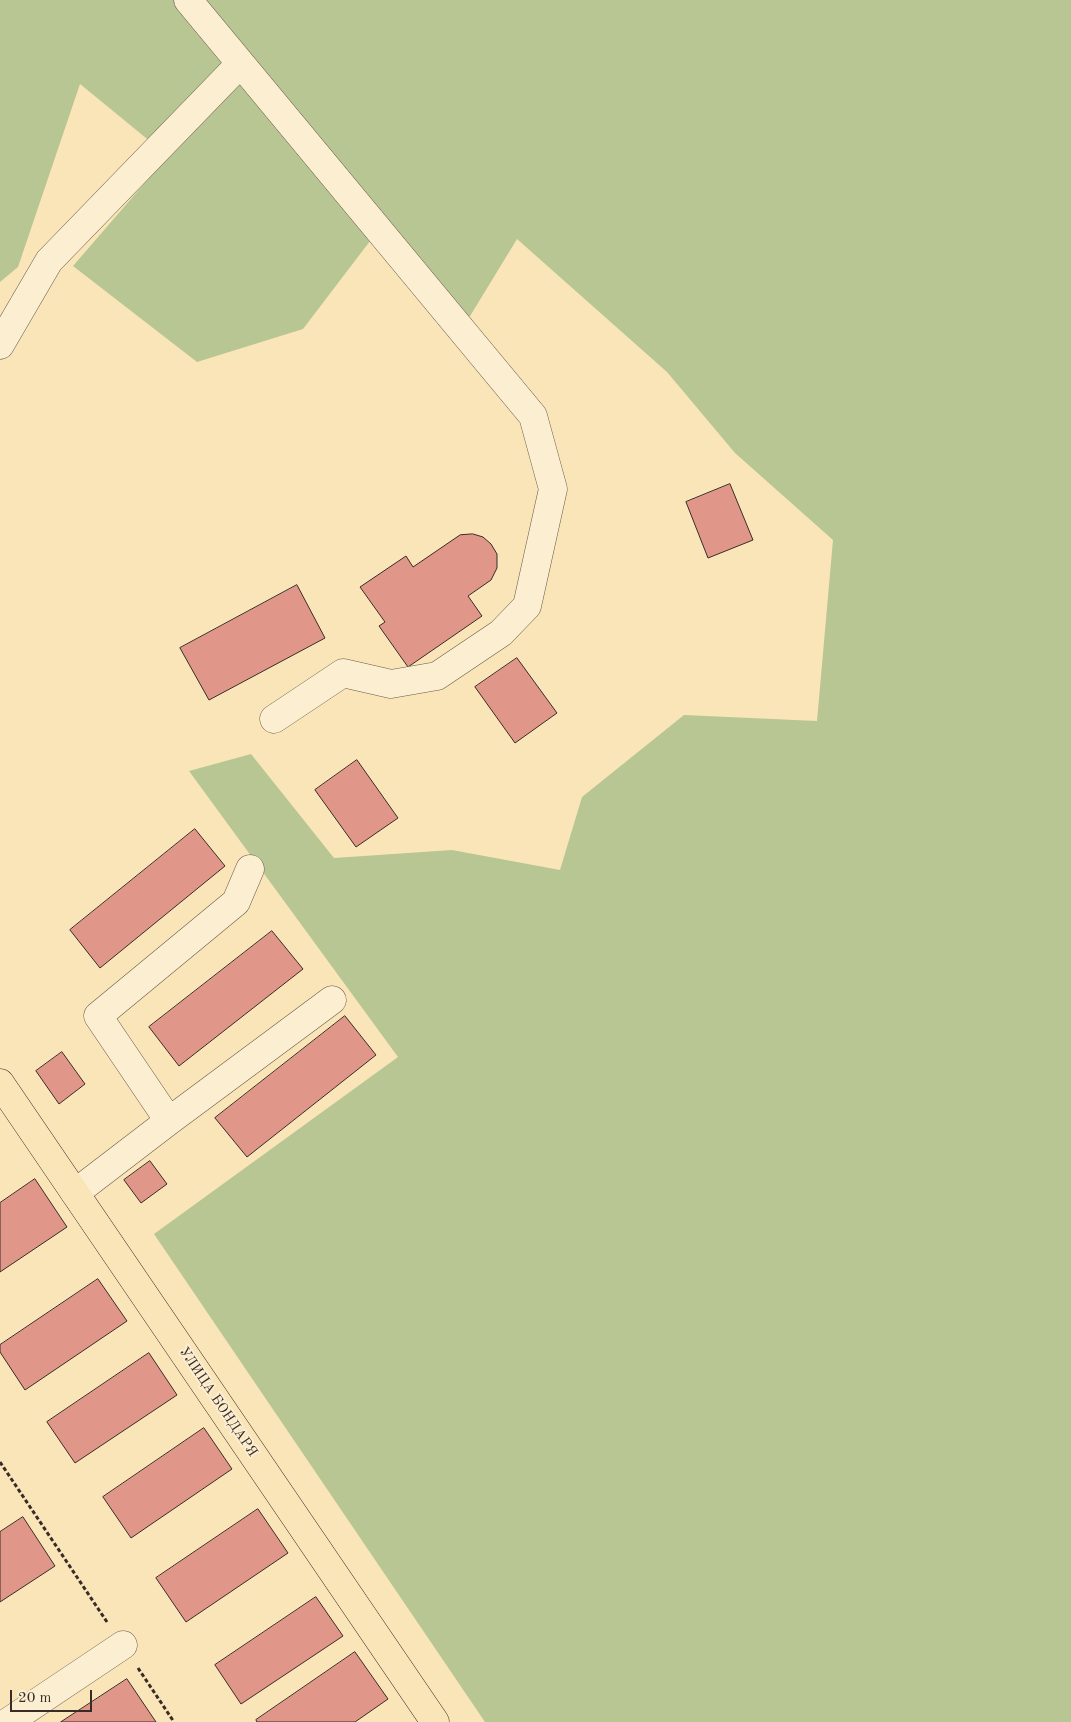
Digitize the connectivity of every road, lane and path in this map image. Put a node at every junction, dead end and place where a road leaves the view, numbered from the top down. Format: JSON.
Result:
{"nodes":[{"id":1,"x":188,"y":0,"type":"edge"},
{"id":2,"x":240,"y":64,"type":"junction"},
{"id":3,"x":0,"y":345,"type":"edge"},
{"id":4,"x":274,"y":719,"type":"dead end"},
{"id":5,"x":250,"y":869,"type":"dead end"},
{"id":6,"x":332,"y":1000,"type":"dead end"},
{"id":7,"x":0,"y":1083,"type":"edge"},
{"id":8,"x":169,"y":1121,"type":"junction"},
{"id":9,"x":76,"y":1193,"type":"junction"},
{"id":10,"x":0,"y":1462,"type":"edge"},
{"id":11,"x":123,"y":1645,"type":"junction"},
{"id":12,"x":8,"y":1722,"type":"edge"},
{"id":13,"x":174,"y":1722,"type":"edge"},
{"id":14,"x":435,"y":1722,"type":"edge"}],
"edges":[{"from":1,"to":2,"type":"lane"},
{"from":2,"to":3,"type":"lane"},
{"from":2,"to":4,"type":"lane"},
{"from":5,"to":8,"type":"lane"},
{"from":6,"to":8,"type":"lane"},
{"from":7,"to":9,"type":"main road","name":"УЛИЦА БОНДАРЯ"},
{"from":8,"to":9,"type":"lane"},
{"from":9,"to":14,"type":"main road","name":"УЛИЦА БОНДАРЯ"},
{"from":10,"to":11,"type":"path"},
{"from":11,"to":12,"type":"lane"},
{"from":11,"to":13,"type":"path"}]}
